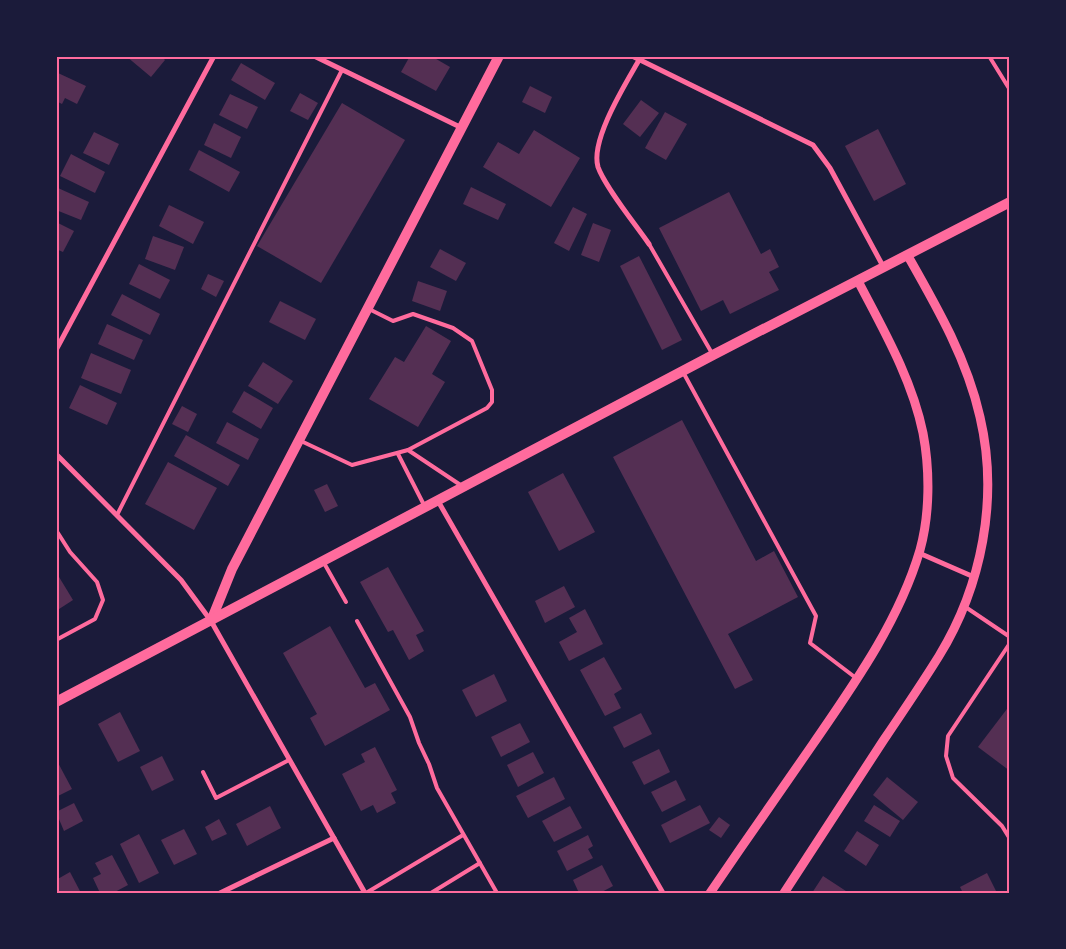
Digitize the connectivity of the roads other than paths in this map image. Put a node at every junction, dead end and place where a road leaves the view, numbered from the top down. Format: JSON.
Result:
{"nodes":[{"id":1,"x":214,"y":56,"type":"edge"},
{"id":2,"x":314,"y":56,"type":"edge"},
{"id":3,"x":330,"y":56,"type":"edge"},
{"id":4,"x":499,"y":56,"type":"edge"},
{"id":5,"x":632,"y":56,"type":"edge"},
{"id":6,"x":989,"y":56,"type":"edge"},
{"id":7,"x":639,"y":60,"type":"junction"},
{"id":8,"x":327,"y":62,"type":"junction"},
{"id":9,"x":342,"y":70,"type":"junction"},
{"id":10,"x":1010,"y":90,"type":"edge"},
{"id":11,"x":462,"y":128,"type":"junction"},
{"id":12,"x":1010,"y":202,"type":"edge"},
{"id":13,"x":649,"y":244,"type":"joint"},
{"id":14,"x":908,"y":256,"type":"junction"},
{"id":15,"x":884,"y":268,"type":"junction"},
{"id":16,"x":858,"y":281,"type":"junction"},
{"id":17,"x":367,"y":308,"type":"junction"},
{"id":18,"x":56,"y":350,"type":"edge"},
{"id":19,"x":713,"y":355,"type":"junction"},
{"id":20,"x":683,"y":371,"type":"junction"},
{"id":21,"x":299,"y":440,"type":"junction"},
{"id":22,"x":408,"y":450,"type":"junction"},
{"id":23,"x":56,"y":454,"type":"edge"},
{"id":24,"x":398,"y":454,"type":"junction"},
{"id":25,"x":463,"y":487,"type":"junction"},
{"id":26,"x":438,"y":501,"type":"junction"},
{"id":27,"x":425,"y":508,"type":"junction"},
{"id":28,"x":116,"y":515,"type":"junction"},
{"id":29,"x":56,"y":530,"type":"edge"},
{"id":30,"x":919,"y":553,"type":"junction"},
{"id":31,"x":323,"y":561,"type":"junction"},
{"id":32,"x":974,"y":577,"type":"junction"},
{"id":33,"x":346,"y":602,"type":"dead end"},
{"id":34,"x":964,"y":606,"type":"junction"},
{"id":35,"x":211,"y":620,"type":"junction"},
{"id":36,"x":357,"y":621,"type":"dead end"},
{"id":37,"x":1010,"y":637,"type":"edge"},
{"id":38,"x":56,"y":640,"type":"edge"},
{"id":39,"x":1010,"y":643,"type":"edge"},
{"id":40,"x":857,"y":680,"type":"junction"},
{"id":41,"x":56,"y":702,"type":"edge"},
{"id":42,"x":289,"y":760,"type":"junction"},
{"id":43,"x":203,"y":772,"type":"dead end"},
{"id":44,"x":463,"y":835,"type":"junction"},
{"id":45,"x":334,"y":838,"type":"junction"},
{"id":46,"x":1010,"y":839,"type":"edge"},
{"id":47,"x":480,"y":863,"type":"junction"},
{"id":48,"x":220,"y":893,"type":"edge"},
{"id":49,"x":366,"y":893,"type":"edge"},
{"id":50,"x":431,"y":893,"type":"edge"},
{"id":51,"x":497,"y":893,"type":"edge"},
{"id":52,"x":663,"y":893,"type":"edge"},
{"id":53,"x":710,"y":893,"type":"edge"},
{"id":54,"x":784,"y":893,"type":"edge"}],
"edges":[{"from":1,"to":18,"type":"street"},
{"from":2,"to":8,"type":"street"},
{"from":3,"to":8,"type":"lane"},
{"from":4,"to":11,"type":"main road"},
{"from":5,"to":7,"type":"street"},
{"from":6,"to":10,"type":"lane"},
{"from":7,"to":13,"type":"street"},
{"from":7,"to":15,"type":"street"},
{"from":8,"to":9,"type":"street"},
{"from":9,"to":11,"type":"street"},
{"from":9,"to":28,"type":"lane"},
{"from":11,"to":17,"type":"main road"},
{"from":12,"to":14,"type":"main road"},
{"from":13,"to":19,"type":"lane"},
{"from":14,"to":15,"type":"main road"},
{"from":14,"to":32,"type":"street"},
{"from":15,"to":16,"type":"main road"},
{"from":16,"to":19,"type":"main road"},
{"from":16,"to":30,"type":"street"},
{"from":17,"to":21,"type":"main road"},
{"from":17,"to":22,"type":"lane"},
{"from":19,"to":20,"type":"main road"},
{"from":20,"to":25,"type":"main road"},
{"from":20,"to":40,"type":"lane"},
{"from":21,"to":24,"type":"lane"},
{"from":21,"to":35,"type":"main road"},
{"from":22,"to":24,"type":"lane"},
{"from":22,"to":25,"type":"lane"},
{"from":23,"to":28,"type":"street"},
{"from":24,"to":27,"type":"lane"},
{"from":25,"to":26,"type":"main road"},
{"from":26,"to":27,"type":"main road"},
{"from":26,"to":52,"type":"street"},
{"from":27,"to":31,"type":"main road"},
{"from":28,"to":35,"type":"street"},
{"from":29,"to":38,"type":"lane"},
{"from":30,"to":32,"type":"street"},
{"from":30,"to":40,"type":"street"},
{"from":31,"to":33,"type":"lane"},
{"from":31,"to":35,"type":"main road"},
{"from":32,"to":34,"type":"street"},
{"from":34,"to":37,"type":"lane"},
{"from":34,"to":54,"type":"street"},
{"from":35,"to":41,"type":"main road"},
{"from":35,"to":42,"type":"street"},
{"from":36,"to":44,"type":"lane"},
{"from":39,"to":46,"type":"lane"},
{"from":40,"to":53,"type":"street"},
{"from":42,"to":43,"type":"lane"},
{"from":42,"to":45,"type":"street"},
{"from":44,"to":47,"type":"lane"},
{"from":44,"to":49,"type":"lane"},
{"from":45,"to":48,"type":"street"},
{"from":45,"to":49,"type":"street"},
{"from":47,"to":50,"type":"lane"},
{"from":47,"to":51,"type":"lane"}]}
